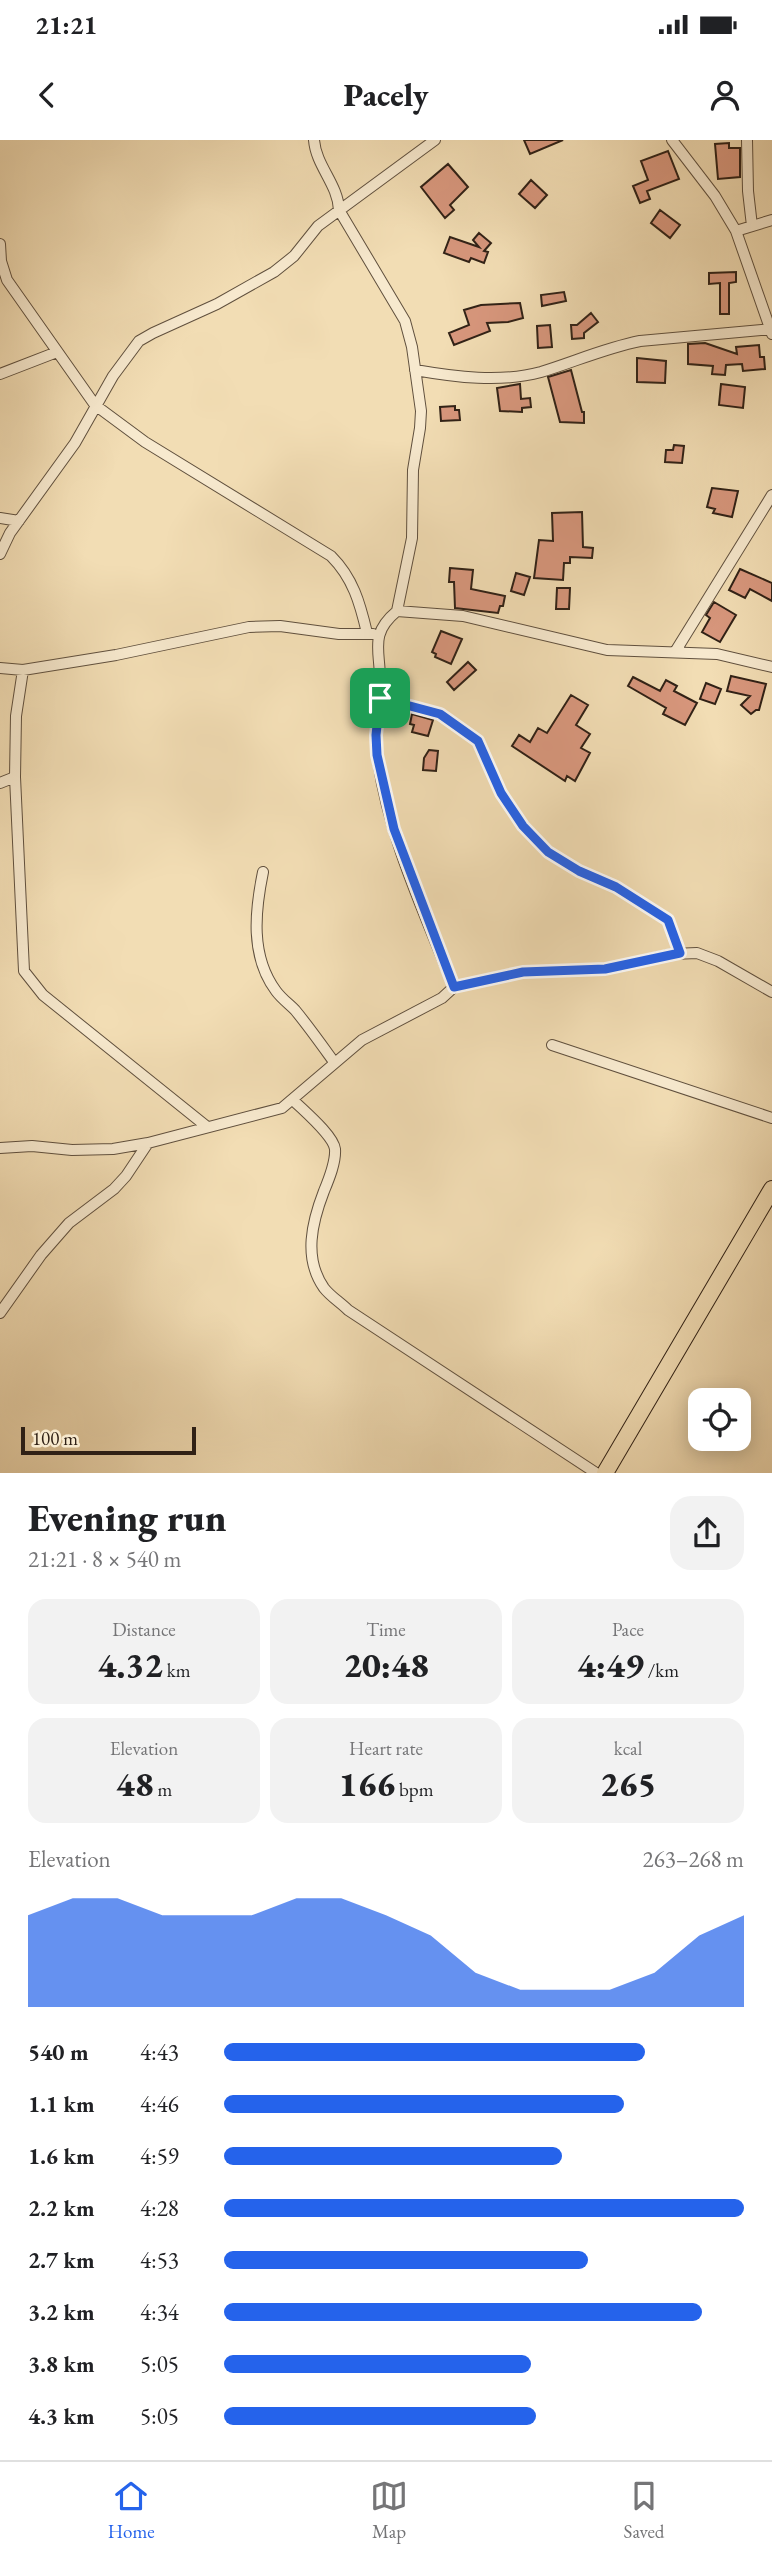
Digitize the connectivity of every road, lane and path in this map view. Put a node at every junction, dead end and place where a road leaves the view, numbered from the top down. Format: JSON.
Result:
{"nodes":[{"id":1,"x":314,"y":140,"type":"edge"},
{"id":2,"x":435,"y":140,"type":"edge"},
{"id":3,"x":672,"y":140,"type":"edge"},
{"id":4,"x":747,"y":140,"type":"edge"},
{"id":5,"x":339,"y":210,"type":"junction"},
{"id":6,"x":772,"y":220,"type":"edge"},
{"id":7,"x":752,"y":226,"type":"junction"},
{"id":8,"x":736,"y":231,"type":"junction"},
{"id":9,"x":0,"y":244,"type":"edge"},
{"id":10,"x":771,"y":331,"type":"edge"},
{"id":11,"x":57,"y":352,"type":"junction"},
{"id":12,"x":415,"y":370,"type":"junction"},
{"id":13,"x":0,"y":374,"type":"edge"},
{"id":14,"x":95,"y":405,"type":"junction"},
{"id":15,"x":772,"y":495,"type":"edge"},
{"id":16,"x":0,"y":519,"type":"edge"},
{"id":17,"x":19,"y":521,"type":"junction"},
{"id":18,"x":0,"y":554,"type":"edge"},
{"id":19,"x":397,"y":611,"type":"junction"},
{"id":20,"x":372,"y":634,"type":"junction"},
{"id":21,"x":675,"y":652,"type":"junction"},
{"id":22,"x":772,"y":667,"type":"edge"},
{"id":23,"x":0,"y":668,"type":"edge"},
{"id":24,"x":23,"y":670,"type":"junction"},
{"id":25,"x":380,"y":698,"type":"junction"},
{"id":26,"x":15,"y":777,"type":"junction"},
{"id":27,"x":0,"y":783,"type":"edge"},
{"id":28,"x":262,"y":872,"type":"dead end"},
{"id":29,"x":680,"y":953,"type":"junction"},
{"id":30,"x":454,"y":987,"type":"junction"},
{"id":31,"x":772,"y":992,"type":"edge"},
{"id":32,"x":552,"y":1045,"type":"dead end"},
{"id":33,"x":334,"y":1062,"type":"junction"},
{"id":34,"x":293,"y":1100,"type":"junction"},
{"id":35,"x":772,"y":1118,"type":"edge"},
{"id":36,"x":206,"y":1126,"type":"junction"},
{"id":37,"x":148,"y":1143,"type":"junction"},
{"id":38,"x":0,"y":1148,"type":"edge"},
{"id":39,"x":772,"y":1189,"type":"edge"},
{"id":40,"x":0,"y":1313,"type":"edge"},
{"id":41,"x":596,"y":1473,"type":"edge"},
{"id":42,"x":605,"y":1473,"type":"edge"}],
"edges":[{"from":1,"to":5,"type":"street"},
{"from":2,"to":5,"type":"street"},
{"from":3,"to":8,"type":"street"},
{"from":4,"to":7,"type":"street"},
{"from":5,"to":12,"type":"street"},
{"from":5,"to":14,"type":"street"},
{"from":6,"to":7,"type":"street"},
{"from":7,"to":8,"type":"street"},
{"from":8,"to":10,"type":"street"},
{"from":9,"to":11,"type":"street"},
{"from":10,"to":12,"type":"street"},
{"from":11,"to":13,"type":"street"},
{"from":11,"to":14,"type":"street"},
{"from":12,"to":19,"type":"street"},
{"from":14,"to":17,"type":"street"},
{"from":14,"to":20,"type":"street"},
{"from":15,"to":21,"type":"street"},
{"from":16,"to":17,"type":"street"},
{"from":17,"to":18,"type":"street"},
{"from":19,"to":20,"type":"street"},
{"from":19,"to":21,"type":"street"},
{"from":20,"to":24,"type":"street"},
{"from":20,"to":25,"type":"street"},
{"from":21,"to":22,"type":"street"},
{"from":23,"to":24,"type":"street"},
{"from":24,"to":26,"type":"street"},
{"from":25,"to":29,"type":"street"},
{"from":25,"to":30,"type":"street"},
{"from":26,"to":27,"type":"street"},
{"from":26,"to":36,"type":"street"},
{"from":28,"to":33,"type":"street"},
{"from":29,"to":30,"type":"street"},
{"from":29,"to":31,"type":"street"},
{"from":30,"to":33,"type":"street"},
{"from":32,"to":35,"type":"street"},
{"from":33,"to":34,"type":"street"},
{"from":34,"to":36,"type":"street"},
{"from":34,"to":41,"type":"street"},
{"from":36,"to":37,"type":"street"},
{"from":37,"to":38,"type":"street"},
{"from":37,"to":40,"type":"street"},
{"from":39,"to":42,"type":"main road"}]}
